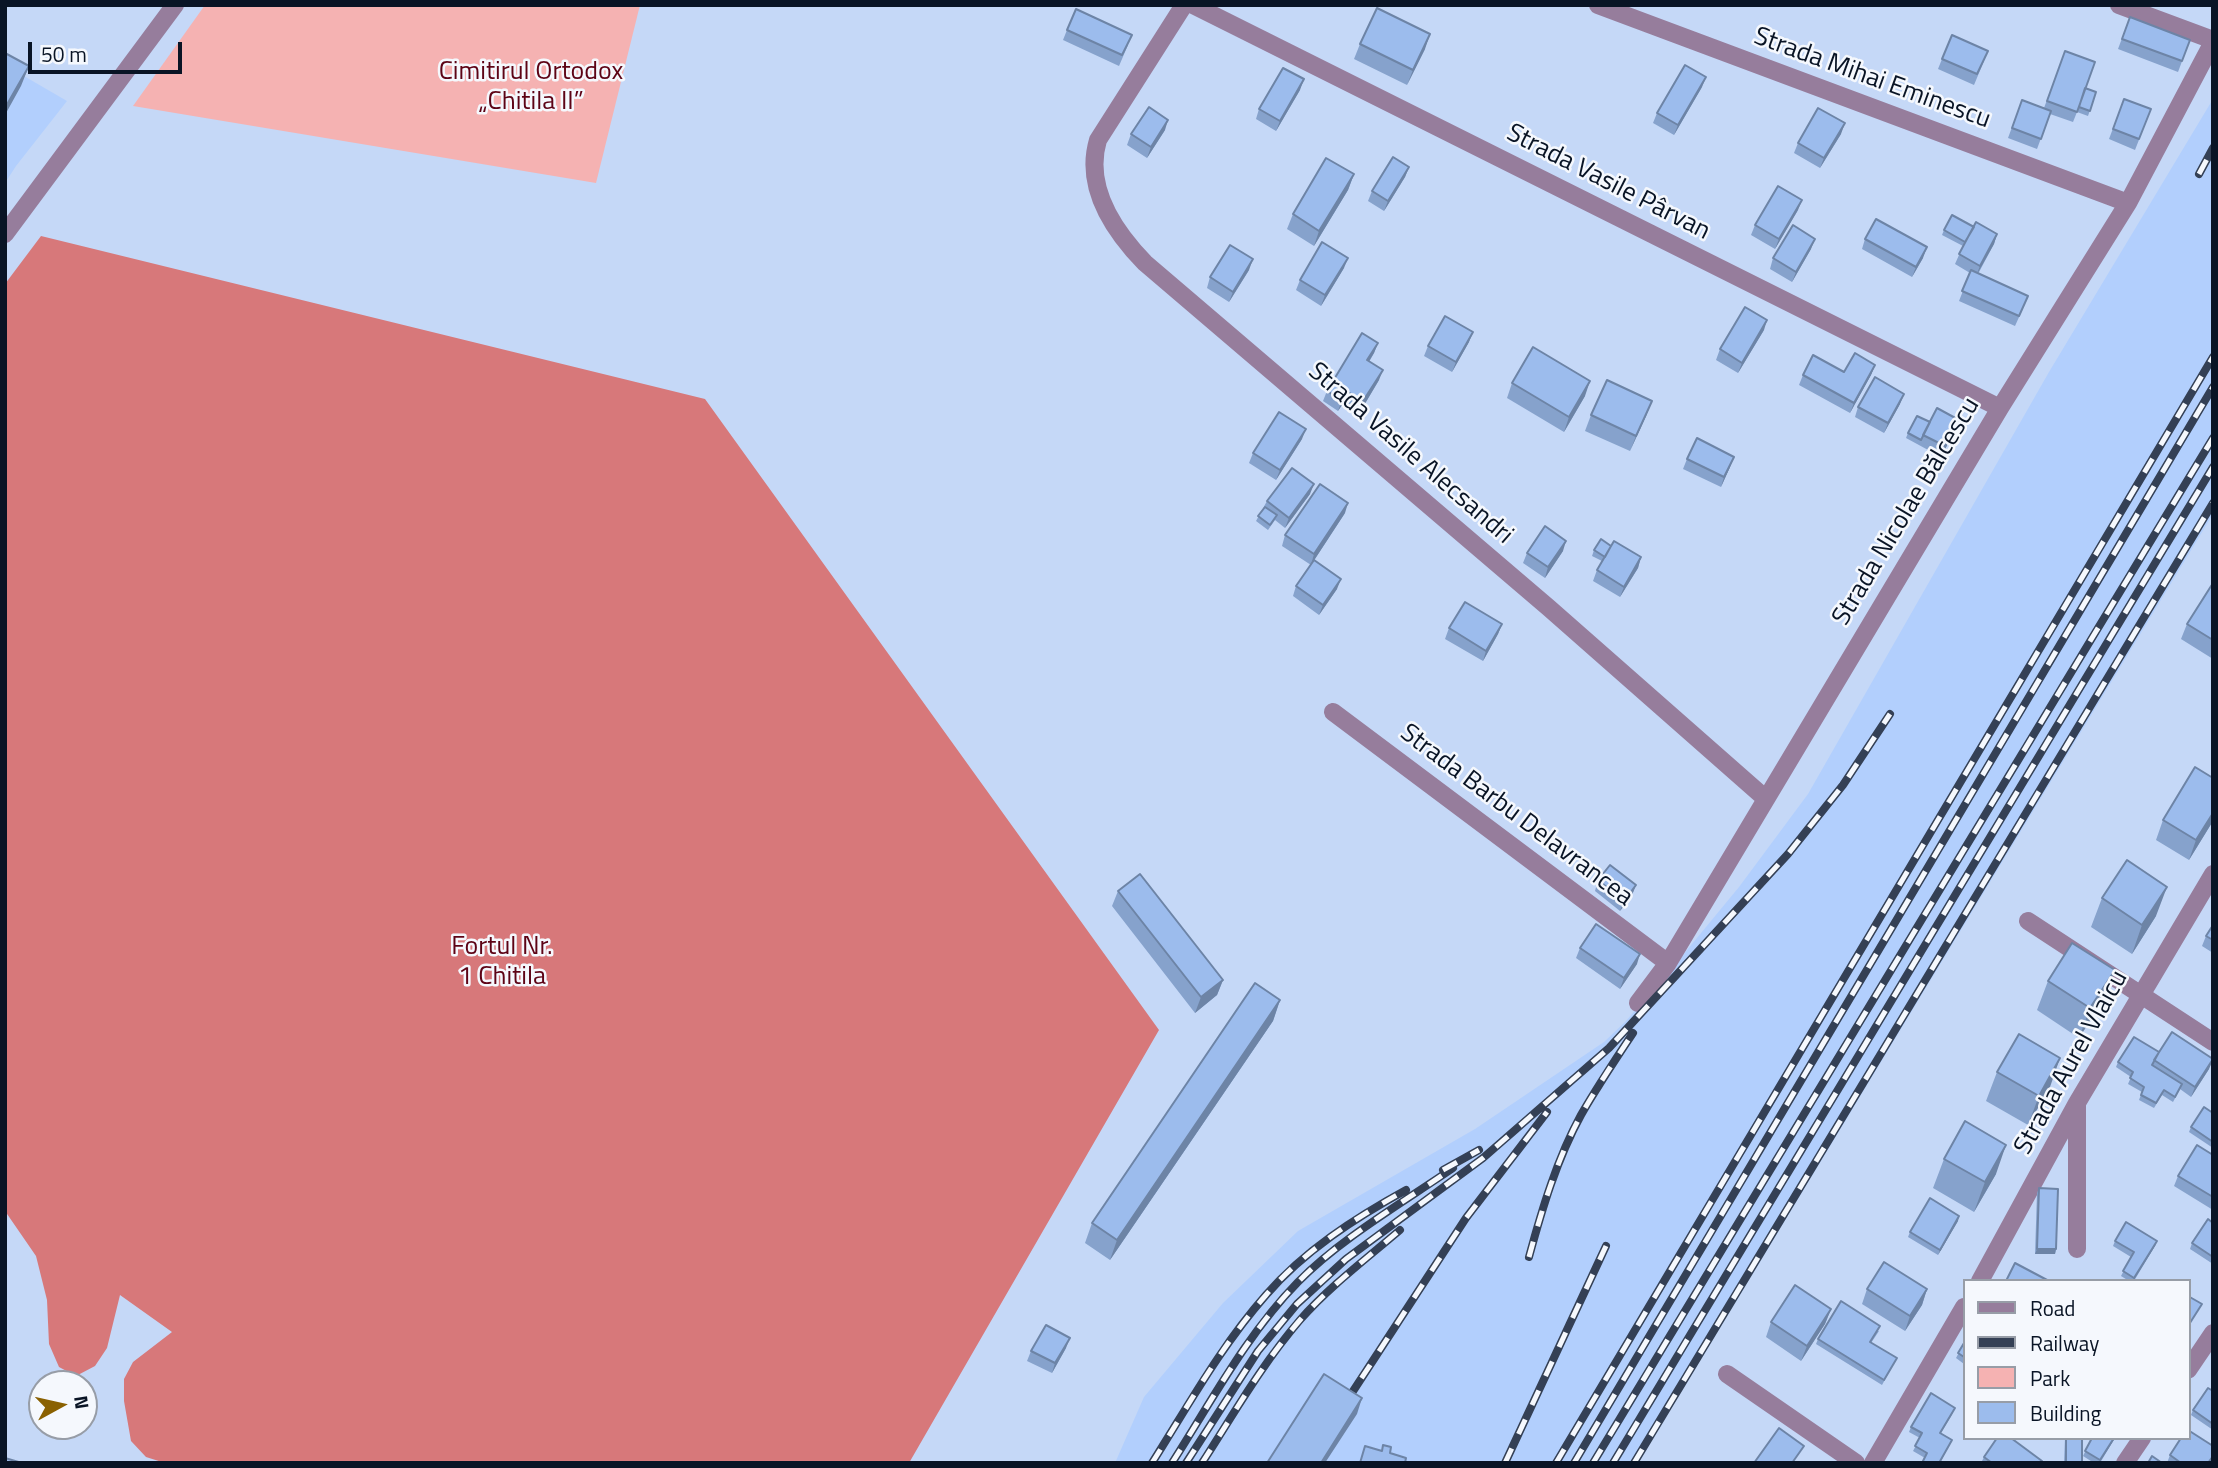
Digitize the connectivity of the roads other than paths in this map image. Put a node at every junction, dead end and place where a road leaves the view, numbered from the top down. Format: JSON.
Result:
{"nodes":[{"id":1,"x":174,"y":5,"type":"edge"},
{"id":2,"x":1184,"y":5,"type":"edge"},
{"id":3,"x":1193,"y":5,"type":"edge"},
{"id":4,"x":1598,"y":5,"type":"edge"},
{"id":5,"x":2119,"y":5,"type":"edge"},
{"id":6,"x":2213,"y":41,"type":"edge"},
{"id":7,"x":2128,"y":203,"type":"junction"},
{"id":8,"x":5,"y":234,"type":"edge"},
{"id":9,"x":2000,"y":408,"type":"junction"},
{"id":10,"x":1333,"y":712,"type":"dead end"},
{"id":11,"x":1766,"y":799,"type":"junction"},
{"id":12,"x":2213,"y":874,"type":"edge"},
{"id":13,"x":2028,"y":921,"type":"dead end"},
{"id":14,"x":1668,"y":963,"type":"junction"},
{"id":15,"x":2140,"y":995,"type":"junction"},
{"id":16,"x":1638,"y":1003,"type":"dead end"},
{"id":17,"x":2213,"y":1042,"type":"edge"},
{"id":18,"x":2077,"y":1103,"type":"junction"},
{"id":19,"x":2077,"y":1249,"type":"dead end"},
{"id":20,"x":1981,"y":1279,"type":"edge"},
{"id":21,"x":1962,"y":1310,"type":"edge"},
{"id":22,"x":2213,"y":1333,"type":"edge"},
{"id":23,"x":2190,"y":1367,"type":"edge"},
{"id":24,"x":1727,"y":1374,"type":"dead end"},
{"id":25,"x":2141,"y":1440,"type":"edge"},
{"id":26,"x":1856,"y":1463,"type":"edge"},
{"id":27,"x":1873,"y":1463,"type":"edge"},
{"id":28,"x":2125,"y":1463,"type":"edge"}],
"edges":[{"from":1,"to":8,"type":"street"},
{"from":2,"to":11,"type":"street","name":"Strada Vasile Alecsandri"},
{"from":3,"to":9,"type":"street","name":"Strada Vasile Pârvan"},
{"from":4,"to":7,"type":"street","name":"Strada Mihai Eminescu"},
{"from":5,"to":6,"type":"street"},
{"from":6,"to":7,"type":"street","name":"Strada Nicolae Bălcescu"},
{"from":7,"to":9,"type":"street","name":"Strada Nicolae Bălcescu"},
{"from":9,"to":11,"type":"street","name":"Strada Nicolae Bălcescu"},
{"from":10,"to":14,"type":"street","name":"Strada Barbu Delavrancea"},
{"from":11,"to":14,"type":"street","name":"Strada Nicolae Bălcescu"},
{"from":12,"to":15,"type":"street","name":"Strada Aurel Vlaicu"},
{"from":13,"to":15,"type":"street"},
{"from":14,"to":16,"type":"street","name":"Strada Nicolae Bălcescu"},
{"from":15,"to":17,"type":"street"},
{"from":15,"to":18,"type":"street","name":"Strada Aurel Vlaicu"},
{"from":18,"to":19,"type":"street"},
{"from":18,"to":20,"type":"street","name":"Strada Aurel Vlaicu"},
{"from":21,"to":27,"type":"street"},
{"from":22,"to":23,"type":"street"},
{"from":24,"to":26,"type":"street"},
{"from":25,"to":28,"type":"street"}]}
